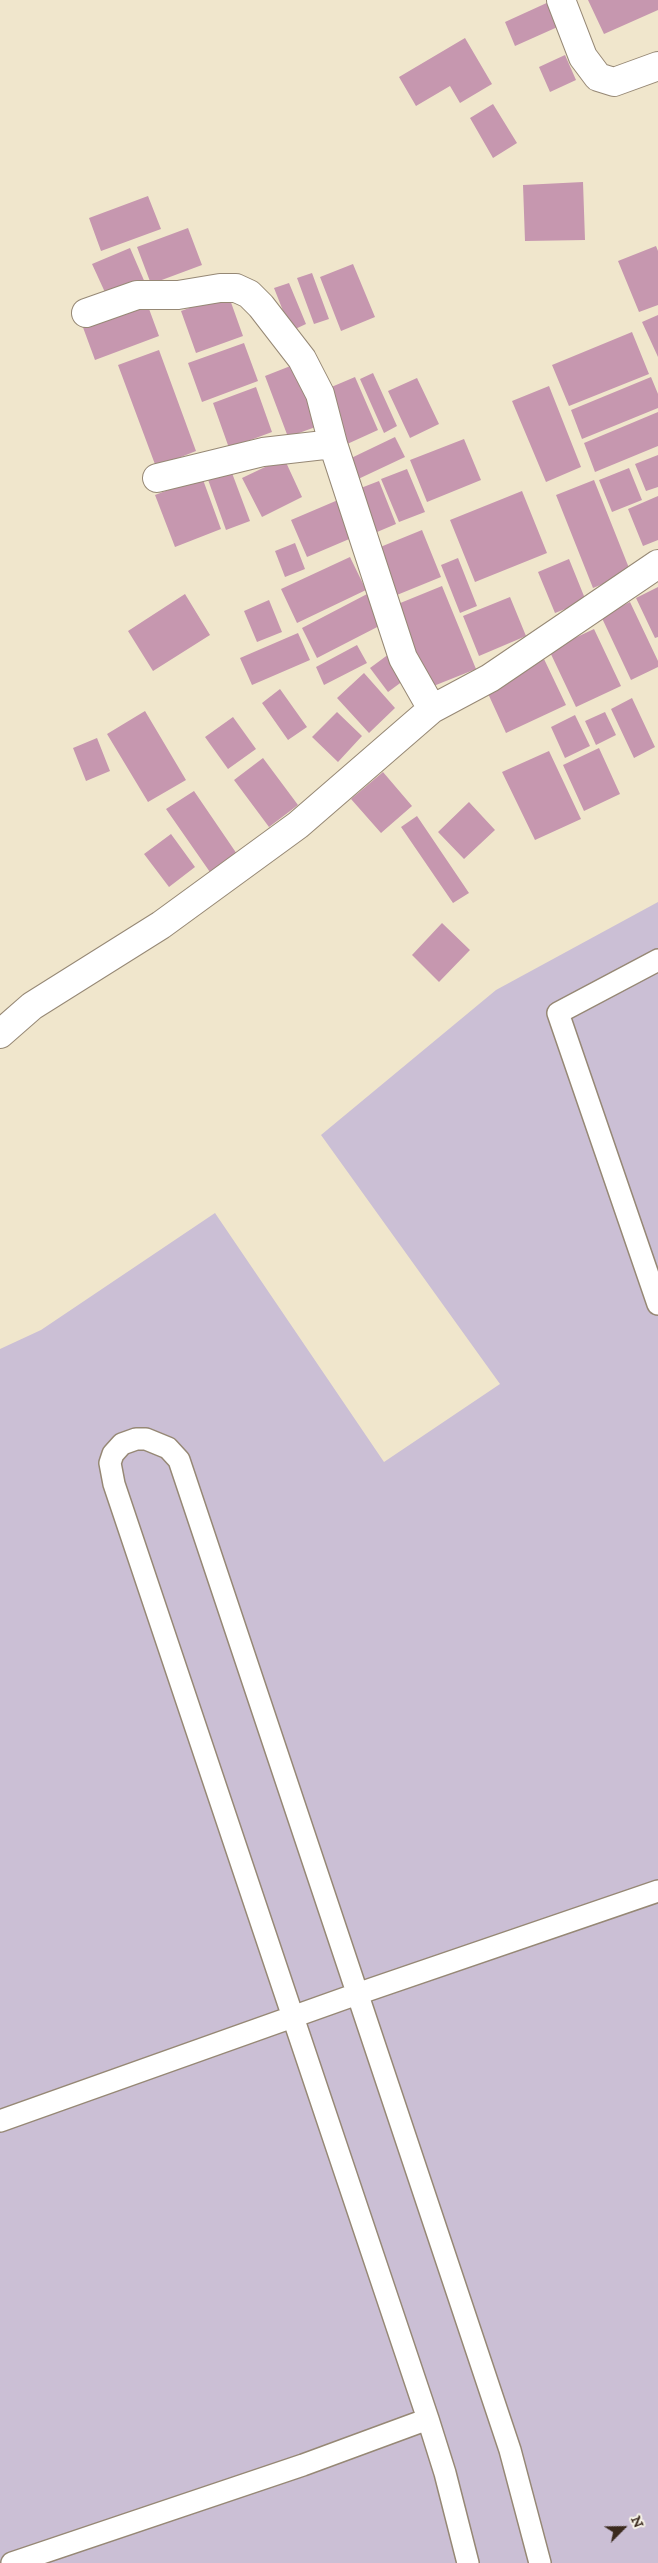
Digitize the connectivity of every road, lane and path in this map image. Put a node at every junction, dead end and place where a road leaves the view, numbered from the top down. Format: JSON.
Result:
{"nodes":[{"id":1,"x":561,"y":0,"type":"edge"},
{"id":2,"x":658,"y":66,"type":"edge"},
{"id":3,"x":86,"y":313,"type":"dead end"},
{"id":4,"x":333,"y":444,"type":"junction"},
{"id":5,"x":157,"y":478,"type":"dead end"},
{"id":6,"x":658,"y":564,"type":"edge"},
{"id":7,"x":432,"y":709,"type":"junction"},
{"id":8,"x":658,"y":960,"type":"edge"},
{"id":9,"x":0,"y":1034,"type":"edge"},
{"id":10,"x":658,"y":1304,"type":"edge"},
{"id":11,"x":658,"y":1891,"type":"edge"},
{"id":12,"x":357,"y":1994,"type":"junction"},
{"id":13,"x":293,"y":2017,"type":"junction"},
{"id":14,"x":0,"y":2121,"type":"edge"},
{"id":15,"x":428,"y":2419,"type":"junction"},
{"id":16,"x":12,"y":2563,"type":"edge"},
{"id":17,"x":468,"y":2563,"type":"edge"},
{"id":18,"x":540,"y":2563,"type":"edge"}],
"edges":[{"from":1,"to":2,"type":"street"},
{"from":3,"to":4,"type":"street"},
{"from":4,"to":5,"type":"street"},
{"from":4,"to":7,"type":"street"},
{"from":6,"to":7,"type":"street"},
{"from":7,"to":9,"type":"street"},
{"from":8,"to":10,"type":"lane"},
{"from":11,"to":12,"type":"lane"},
{"from":12,"to":13,"type":"lane"},
{"from":12,"to":13,"type":"lane"},
{"from":12,"to":18,"type":"lane"},
{"from":13,"to":14,"type":"lane"},
{"from":13,"to":15,"type":"lane"},
{"from":15,"to":16,"type":"lane"},
{"from":15,"to":17,"type":"lane"}]}
